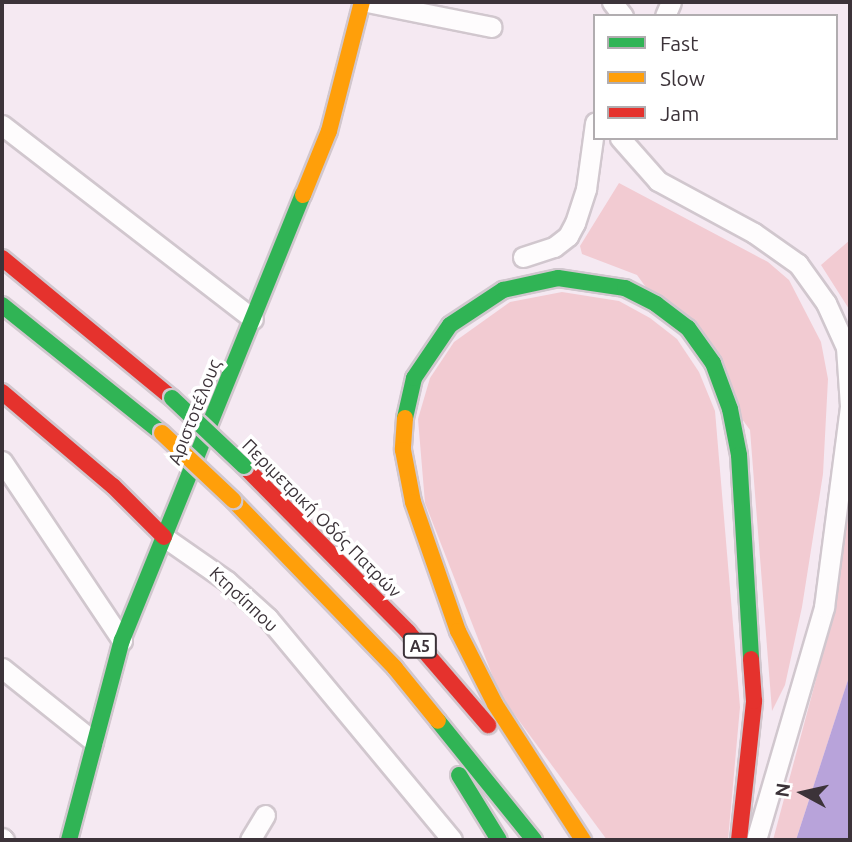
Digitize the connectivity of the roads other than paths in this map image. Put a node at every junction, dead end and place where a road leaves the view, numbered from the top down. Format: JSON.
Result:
{"nodes":[{"id":1,"x":365,"y":2,"type":"edge"},
{"id":2,"x":492,"y":27,"type":"dead end"},
{"id":3,"x":2,"y":125,"type":"edge"},
{"id":4,"x":593,"y":137,"type":"edge"},
{"id":5,"x":622,"y":140,"type":"edge"},
{"id":6,"x":523,"y":257,"type":"dead end"},
{"id":7,"x":2,"y":258,"type":"edge"},
{"id":8,"x":2,"y":305,"type":"edge"},
{"id":9,"x":253,"y":319,"type":"junction"},
{"id":10,"x":2,"y":392,"type":"edge"},
{"id":11,"x":850,"y":405,"type":"edge"},
{"id":12,"x":2,"y":461,"type":"edge"},
{"id":13,"x":164,"y":537,"type":"junction"},
{"id":14,"x":280,"y":546,"type":"junction"},
{"id":15,"x":122,"y":640,"type":"junction"},
{"id":16,"x":2,"y":668,"type":"edge"},
{"id":17,"x":93,"y":741,"type":"junction"},
{"id":18,"x":265,"y":815,"type":"dead end"},
{"id":19,"x":69,"y":840,"type":"edge"},
{"id":20,"x":250,"y":840,"type":"edge"},
{"id":21,"x":452,"y":840,"type":"edge"},
{"id":22,"x":499,"y":840,"type":"edge"},
{"id":23,"x":534,"y":840,"type":"edge"},
{"id":24,"x":581,"y":840,"type":"edge"},
{"id":25,"x":739,"y":840,"type":"edge"},
{"id":26,"x":756,"y":840,"type":"edge"}],
"edges":[{"from":1,"to":2,"type":"street"},
{"from":1,"to":9,"type":"main road","name":"Αριστοτέλους"},
{"from":3,"to":9,"type":"street"},
{"from":4,"to":6,"type":"street"},
{"from":5,"to":11,"type":"street"},
{"from":7,"to":24,"type":"main road","name":"Περιμετρική Οδός Πατρών","number":"Α5","bridge":true},
{"from":8,"to":14,"type":"main road","number":"Α5","bridge":true},
{"from":9,"to":13,"type":"main road","name":"Αριστοτέλους"},
{"from":10,"to":13,"type":"main road","name":"Κτησίππου"},
{"from":11,"to":26,"type":"street"},
{"from":12,"to":15,"type":"street"},
{"from":13,"to":15,"type":"main road","name":"Αριστοτέλους"},
{"from":13,"to":21,"type":"street","name":"Κτησίππου"},
{"from":14,"to":22,"type":"main road"},
{"from":14,"to":23,"type":"main road","number":"Α5"},
{"from":15,"to":17,"type":"main road","name":"Αριστοτέλους"},
{"from":16,"to":17,"type":"street"},
{"from":17,"to":19,"type":"main road","name":"Αριστοτέλους"},
{"from":18,"to":20,"type":"street"},
{"from":24,"to":25,"type":"main road"}]}
